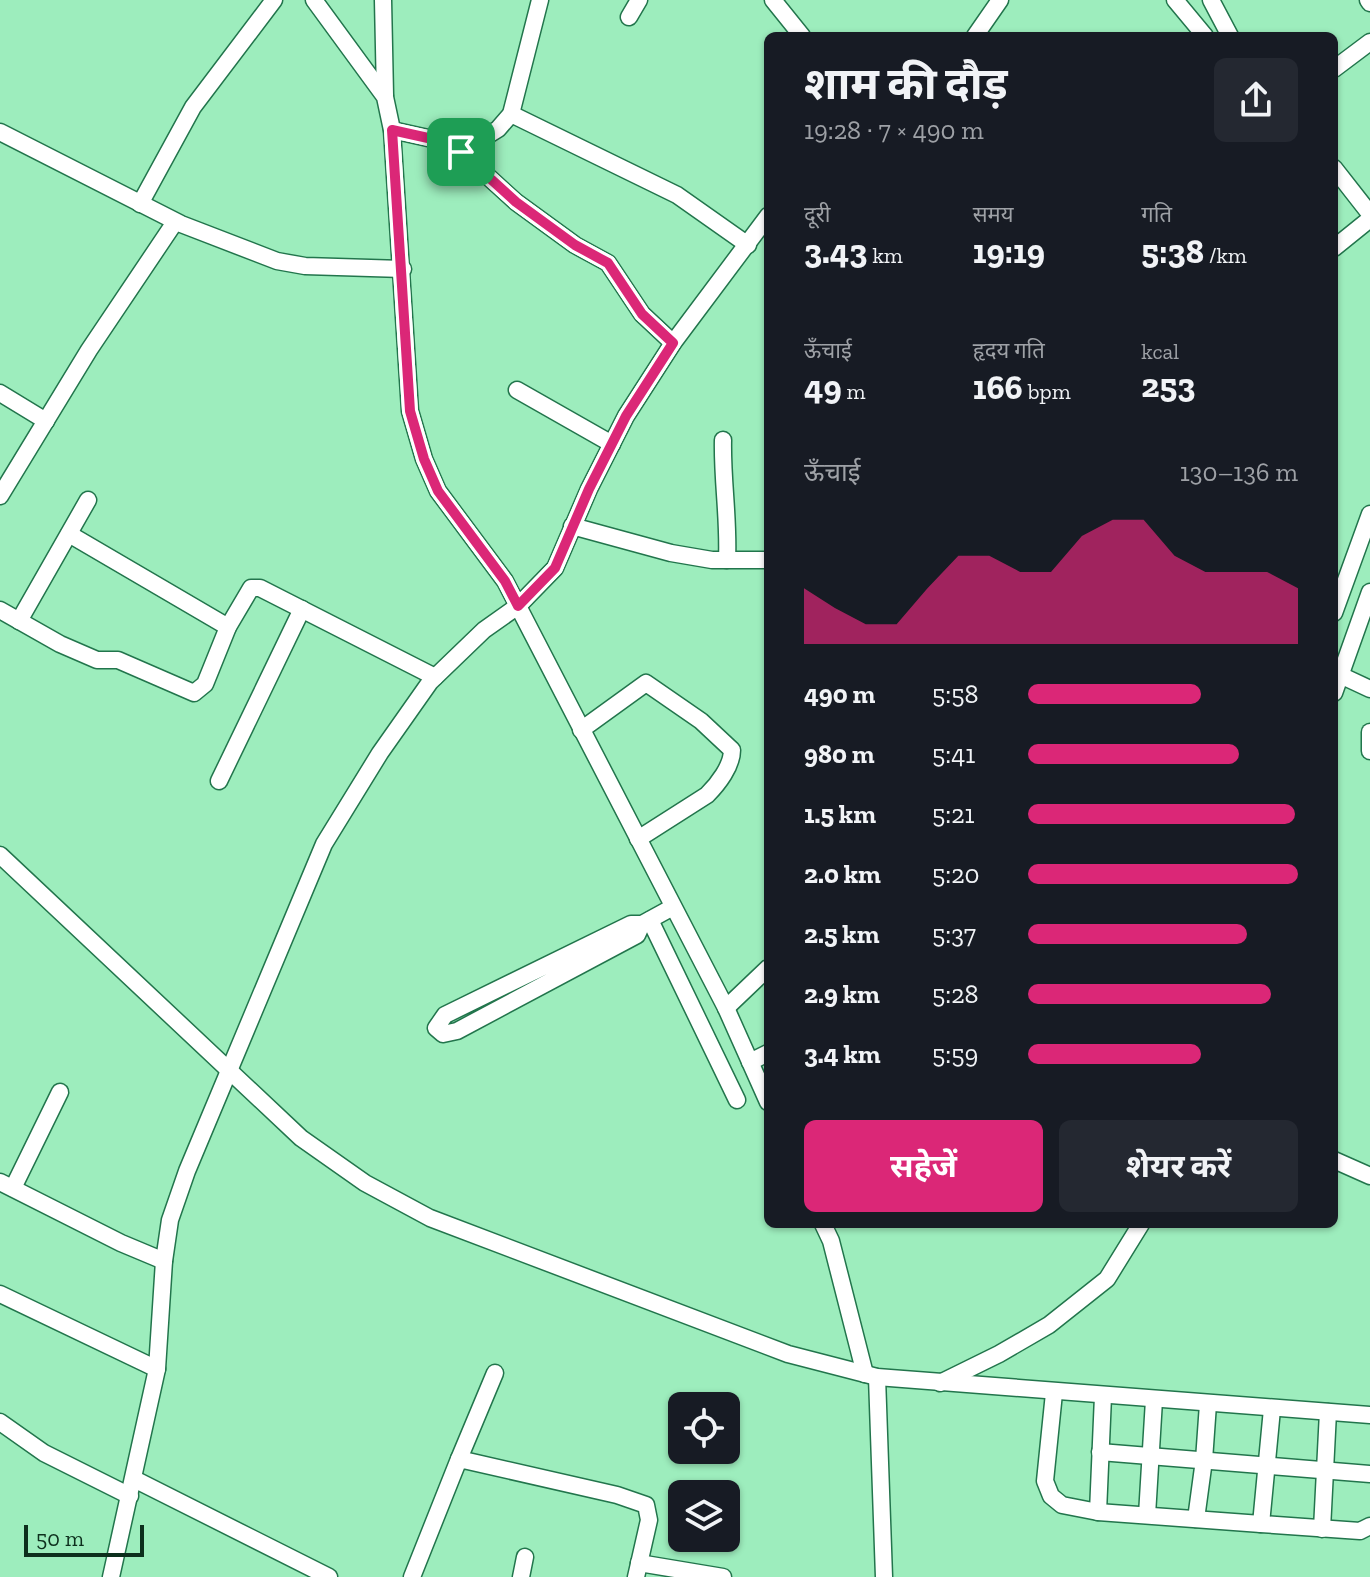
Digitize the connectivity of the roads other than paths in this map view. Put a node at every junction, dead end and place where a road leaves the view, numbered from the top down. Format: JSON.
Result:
{"nodes":[{"id":1,"x":274,"y":0,"type":"edge"},
{"id":2,"x":314,"y":0,"type":"edge"},
{"id":3,"x":383,"y":0,"type":"edge"},
{"id":4,"x":540,"y":0,"type":"edge"},
{"id":5,"x":639,"y":0,"type":"edge"},
{"id":6,"x":773,"y":0,"type":"edge"},
{"id":7,"x":1000,"y":0,"type":"edge"},
{"id":8,"x":1175,"y":0,"type":"edge"},
{"id":9,"x":1211,"y":0,"type":"edge"},
{"id":10,"x":629,"y":17,"type":"dead end"},
{"id":11,"x":799,"y":32,"type":"edge"},
{"id":12,"x":978,"y":32,"type":"edge"},
{"id":13,"x":1202,"y":32,"type":"edge"},
{"id":14,"x":1228,"y":32,"type":"edge"},
{"id":15,"x":1370,"y":42,"type":"edge"},
{"id":16,"x":1338,"y":66,"type":"edge"},
{"id":17,"x":385,"y":97,"type":"junction"},
{"id":18,"x":511,"y":114,"type":"junction"},
{"id":19,"x":392,"y":130,"type":"junction"},
{"id":20,"x":0,"y":132,"type":"edge"},
{"id":21,"x":461,"y":152,"type":"junction"},
{"id":22,"x":1338,"y":173,"type":"edge"},
{"id":23,"x":140,"y":204,"type":"junction"},
{"id":24,"x":1370,"y":217,"type":"edge"},
{"id":25,"x":175,"y":222,"type":"junction"},
{"id":26,"x":764,"y":222,"type":"edge"},
{"id":27,"x":748,"y":245,"type":"junction"},
{"id":28,"x":1338,"y":245,"type":"edge"},
{"id":29,"x":403,"y":269,"type":"junction"},
{"id":30,"x":673,"y":343,"type":"junction"},
{"id":31,"x":517,"y":390,"type":"dead end"},
{"id":32,"x":0,"y":393,"type":"edge"},
{"id":33,"x":46,"y":421,"type":"junction"},
{"id":34,"x":723,"y":440,"type":"dead end"},
{"id":35,"x":612,"y":444,"type":"junction"},
{"id":36,"x":0,"y":496,"type":"edge"},
{"id":37,"x":88,"y":500,"type":"dead end"},
{"id":38,"x":1370,"y":514,"type":"edge"},
{"id":39,"x":572,"y":526,"type":"junction"},
{"id":40,"x":69,"y":534,"type":"junction"},
{"id":41,"x":727,"y":560,"type":"junction"},
{"id":42,"x":764,"y":560,"type":"edge"},
{"id":43,"x":1369,"y":600,"type":"edge"},
{"id":44,"x":1338,"y":602,"type":"edge"},
{"id":45,"x":518,"y":606,"type":"junction"},
{"id":46,"x":302,"y":609,"type":"junction"},
{"id":47,"x":0,"y":610,"type":"edge"},
{"id":48,"x":19,"y":621,"type":"junction"},
{"id":49,"x":228,"y":627,"type":"junction"},
{"id":50,"x":1340,"y":675,"type":"junction"},
{"id":51,"x":435,"y":677,"type":"junction"},
{"id":52,"x":1338,"y":681,"type":"edge"},
{"id":53,"x":1370,"y":689,"type":"edge"},
{"id":54,"x":581,"y":730,"type":"junction"},
{"id":55,"x":1370,"y":732,"type":"edge"},
{"id":56,"x":1370,"y":751,"type":"edge"},
{"id":57,"x":219,"y":781,"type":"dead end"},
{"id":58,"x":638,"y":839,"type":"junction"},
{"id":59,"x":0,"y":855,"type":"edge"},
{"id":60,"x":673,"y":907,"type":"junction"},
{"id":61,"x":646,"y":922,"type":"junction"},
{"id":62,"x":764,"y":972,"type":"edge"},
{"id":63,"x":726,"y":1008,"type":"junction"},
{"id":64,"x":764,"y":1055,"type":"edge"},
{"id":65,"x":750,"y":1062,"type":"junction"},
{"id":66,"x":230,"y":1071,"type":"junction"},
{"id":67,"x":60,"y":1092,"type":"dead end"},
{"id":68,"x":764,"y":1093,"type":"edge"},
{"id":69,"x":737,"y":1100,"type":"dead end"},
{"id":70,"x":1338,"y":1162,"type":"edge"},
{"id":71,"x":1370,"y":1176,"type":"edge"},
{"id":72,"x":7,"y":1185,"type":"edge"},
{"id":73,"x":0,"y":1201,"type":"edge"},
{"id":74,"x":825,"y":1228,"type":"edge"},
{"id":75,"x":1139,"y":1228,"type":"edge"},
{"id":76,"x":164,"y":1261,"type":"junction"},
{"id":77,"x":0,"y":1294,"type":"edge"},
{"id":78,"x":157,"y":1369,"type":"junction"},
{"id":79,"x":495,"y":1373,"type":"dead end"},
{"id":80,"x":871,"y":1376,"type":"junction"},
{"id":81,"x":938,"y":1384,"type":"junction"},
{"id":82,"x":1054,"y":1393,"type":"junction"},
{"id":83,"x":1103,"y":1396,"type":"junction"},
{"id":84,"x":1154,"y":1400,"type":"junction"},
{"id":85,"x":1208,"y":1404,"type":"junction"},
{"id":86,"x":1272,"y":1409,"type":"junction"},
{"id":87,"x":1328,"y":1412,"type":"junction"},
{"id":88,"x":1370,"y":1415,"type":"edge"},
{"id":89,"x":0,"y":1422,"type":"edge"},
{"id":90,"x":1100,"y":1452,"type":"junction"},
{"id":91,"x":1151,"y":1455,"type":"junction"},
{"id":92,"x":459,"y":1459,"type":"junction"},
{"id":93,"x":1204,"y":1460,"type":"junction"},
{"id":94,"x":1267,"y":1466,"type":"junction"},
{"id":95,"x":1325,"y":1470,"type":"junction"},
{"id":96,"x":1370,"y":1474,"type":"edge"},
{"id":97,"x":132,"y":1487,"type":"junction"},
{"id":98,"x":1098,"y":1512,"type":"junction"},
{"id":99,"x":1147,"y":1515,"type":"junction"},
{"id":100,"x":1196,"y":1519,"type":"junction"},
{"id":101,"x":1261,"y":1524,"type":"junction"},
{"id":102,"x":1370,"y":1526,"type":"edge"},
{"id":103,"x":1322,"y":1529,"type":"junction"},
{"id":104,"x":525,"y":1557,"type":"dead end"},
{"id":105,"x":637,"y":1570,"type":"edge"},
{"id":106,"x":111,"y":1577,"type":"edge"},
{"id":107,"x":329,"y":1577,"type":"edge"},
{"id":108,"x":412,"y":1577,"type":"edge"},
{"id":109,"x":521,"y":1577,"type":"edge"},
{"id":110,"x":723,"y":1577,"type":"edge"},
{"id":111,"x":884,"y":1577,"type":"edge"}],
"edges":[{"from":1,"to":23,"type":"street"},
{"from":2,"to":17,"type":"street"},
{"from":3,"to":17,"type":"street"},
{"from":4,"to":18,"type":"street"},
{"from":5,"to":10,"type":"street"},
{"from":6,"to":11,"type":"street"},
{"from":7,"to":12,"type":"street"},
{"from":8,"to":13,"type":"street"},
{"from":9,"to":14,"type":"street"},
{"from":15,"to":16,"type":"street"},
{"from":17,"to":19,"type":"street"},
{"from":18,"to":21,"type":"street"},
{"from":18,"to":27,"type":"street"},
{"from":19,"to":21,"type":"street"},
{"from":19,"to":29,"type":"street"},
{"from":20,"to":23,"type":"street"},
{"from":21,"to":30,"type":"street"},
{"from":22,"to":24,"type":"street"},
{"from":23,"to":25,"type":"street"},
{"from":24,"to":28,"type":"street"},
{"from":25,"to":29,"type":"street"},
{"from":25,"to":33,"type":"street"},
{"from":26,"to":27,"type":"street"},
{"from":27,"to":30,"type":"street"},
{"from":29,"to":45,"type":"street"},
{"from":30,"to":35,"type":"street"},
{"from":31,"to":35,"type":"street"},
{"from":32,"to":33,"type":"street"},
{"from":33,"to":36,"type":"street"},
{"from":34,"to":41,"type":"street"},
{"from":35,"to":39,"type":"street"},
{"from":37,"to":40,"type":"street"},
{"from":38,"to":44,"type":"street"},
{"from":39,"to":41,"type":"street"},
{"from":39,"to":45,"type":"street"},
{"from":40,"to":48,"type":"street"},
{"from":40,"to":49,"type":"street"},
{"from":41,"to":42,"type":"street"},
{"from":43,"to":50,"type":"street"},
{"from":45,"to":51,"type":"street"},
{"from":45,"to":54,"type":"street"},
{"from":46,"to":49,"type":"street"},
{"from":46,"to":51,"type":"street"},
{"from":46,"to":57,"type":"street"},
{"from":47,"to":48,"type":"street"},
{"from":48,"to":49,"type":"street"},
{"from":50,"to":52,"type":"street"},
{"from":50,"to":53,"type":"street"},
{"from":51,"to":66,"type":"street"},
{"from":54,"to":58,"type":"street"},
{"from":54,"to":58,"type":"street"},
{"from":55,"to":56,"type":"street"},
{"from":58,"to":60,"type":"street"},
{"from":59,"to":66,"type":"street"},
{"from":60,"to":61,"type":"street"},
{"from":60,"to":63,"type":"street"},
{"from":61,"to":61,"type":"street"},
{"from":61,"to":69,"type":"street"},
{"from":62,"to":63,"type":"street"},
{"from":63,"to":65,"type":"street"},
{"from":64,"to":65,"type":"street"},
{"from":65,"to":68,"type":"street"},
{"from":66,"to":76,"type":"street"},
{"from":66,"to":80,"type":"street"},
{"from":67,"to":72,"type":"street"},
{"from":70,"to":71,"type":"street"},
{"from":72,"to":73,"type":"street"},
{"from":72,"to":76,"type":"street"},
{"from":74,"to":80,"type":"street"},
{"from":75,"to":81,"type":"street"},
{"from":76,"to":78,"type":"street"},
{"from":77,"to":78,"type":"street"},
{"from":78,"to":97,"type":"street"},
{"from":79,"to":92,"type":"street"},
{"from":80,"to":81,"type":"street"},
{"from":80,"to":111,"type":"street"},
{"from":81,"to":82,"type":"street"},
{"from":82,"to":83,"type":"street"},
{"from":82,"to":98,"type":"street"},
{"from":83,"to":84,"type":"street"},
{"from":83,"to":90,"type":"street"},
{"from":84,"to":85,"type":"street"},
{"from":84,"to":91,"type":"street"},
{"from":85,"to":86,"type":"street"},
{"from":85,"to":93,"type":"street"},
{"from":86,"to":87,"type":"street"},
{"from":86,"to":94,"type":"street"},
{"from":87,"to":88,"type":"street"},
{"from":87,"to":95,"type":"street"},
{"from":89,"to":97,"type":"street"},
{"from":90,"to":91,"type":"street"},
{"from":90,"to":98,"type":"street"},
{"from":91,"to":93,"type":"street"},
{"from":91,"to":99,"type":"street"},
{"from":92,"to":105,"type":"street"},
{"from":92,"to":108,"type":"street"},
{"from":93,"to":94,"type":"street"},
{"from":93,"to":100,"type":"street"},
{"from":94,"to":95,"type":"street"},
{"from":94,"to":101,"type":"street"},
{"from":95,"to":96,"type":"street"},
{"from":95,"to":103,"type":"street"},
{"from":97,"to":106,"type":"street"},
{"from":97,"to":107,"type":"street"},
{"from":98,"to":99,"type":"street"},
{"from":99,"to":100,"type":"street"},
{"from":100,"to":101,"type":"street"},
{"from":101,"to":103,"type":"street"},
{"from":102,"to":103,"type":"street"},
{"from":104,"to":109,"type":"street"},
{"from":105,"to":110,"type":"street"}]}
